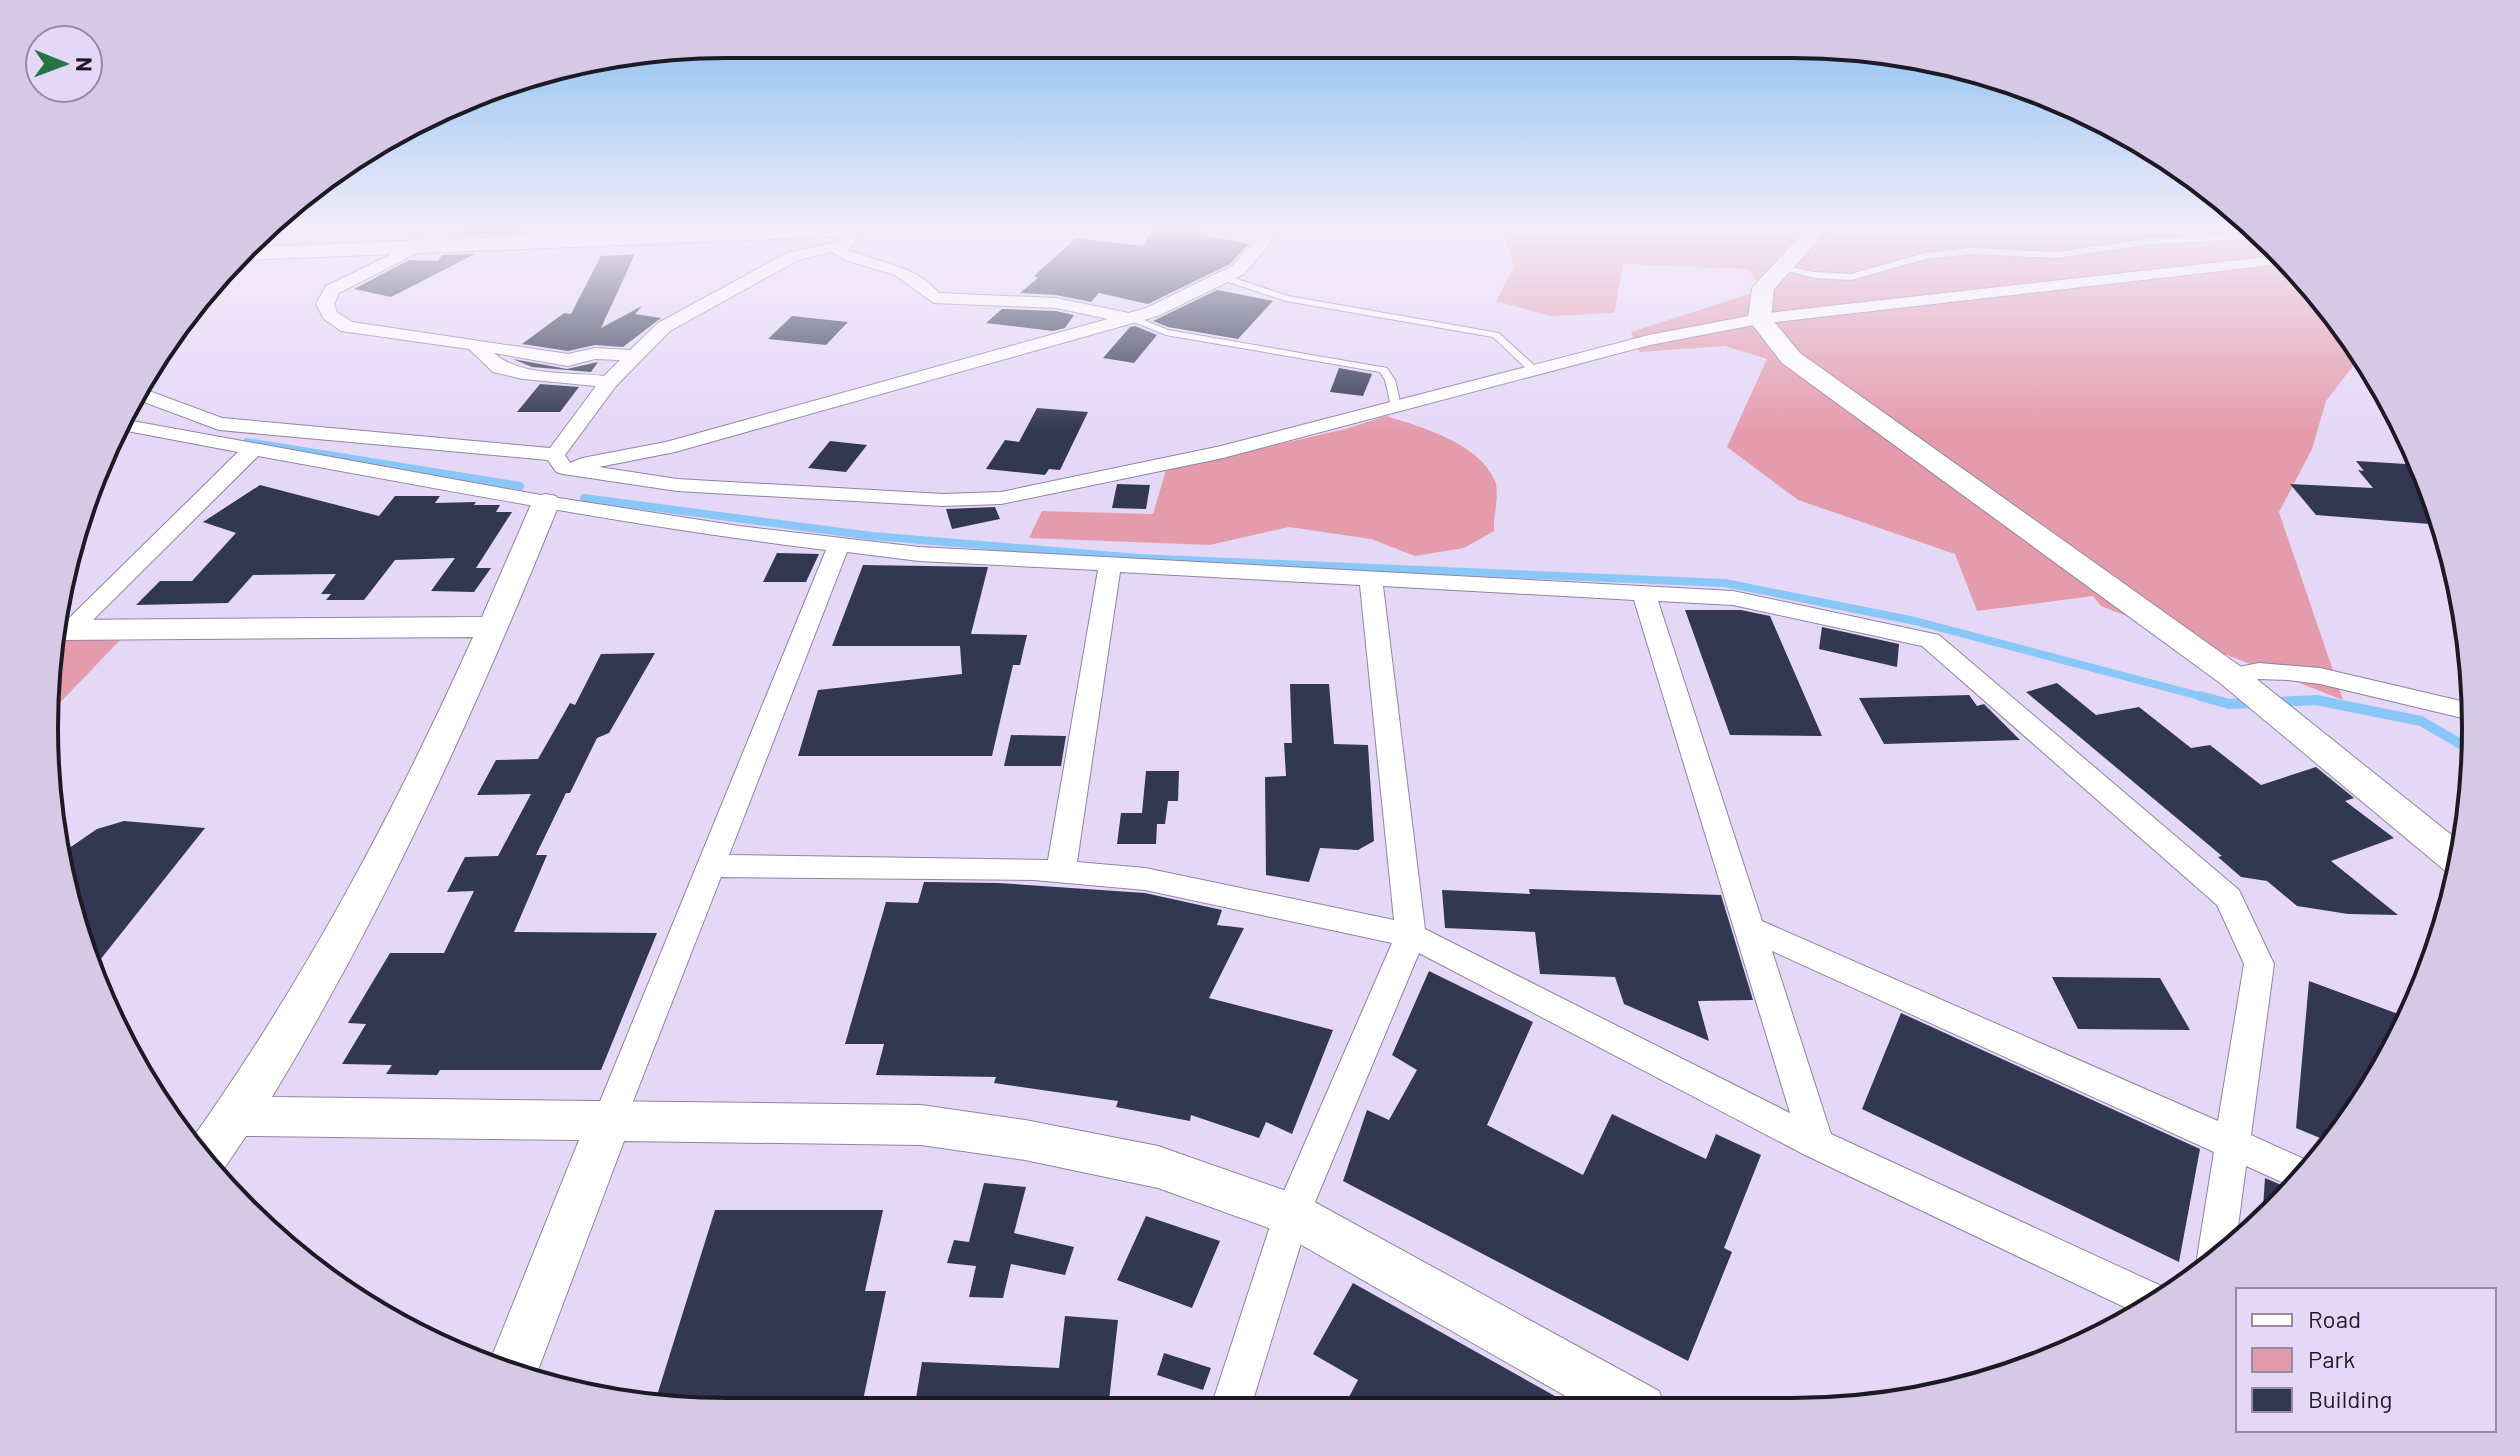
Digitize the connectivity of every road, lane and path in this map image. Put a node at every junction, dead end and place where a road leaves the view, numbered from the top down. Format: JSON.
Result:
{"nodes":[{"id":1,"x":330,"y":295,"type":"edge"},
{"id":2,"x":722,"y":295,"type":"edge"},
{"id":3,"x":932,"y":295,"type":"edge"},
{"id":4,"x":1189,"y":295,"type":"edge"},
{"id":5,"x":1277,"y":295,"type":"edge"},
{"id":6,"x":1762,"y":295,"type":"edge"},
{"id":7,"x":1971,"y":295,"type":"edge"},
{"id":8,"x":1132,"y":318,"type":"junction"},
{"id":9,"x":1759,"y":319,"type":"junction"},
{"id":10,"x":474,"y":344,"type":"junction"},
{"id":11,"x":633,"y":356,"type":"junction"},
{"id":12,"x":1533,"y":369,"type":"junction"},
{"id":13,"x":609,"y":382,"type":"junction"},
{"id":14,"x":146,"y":396,"type":"edge"},
{"id":15,"x":1396,"y":406,"type":"junction"},
{"id":16,"x":130,"y":426,"type":"edge"},
{"id":17,"x":252,"y":450,"type":"junction"},
{"id":18,"x":559,"y":461,"type":"junction"},
{"id":19,"x":546,"y":502,"type":"junction"},
{"id":20,"x":839,"y":545,"type":"junction"},
{"id":21,"x":1110,"y":565,"type":"junction"},
{"id":22,"x":1371,"y":579,"type":"junction"},
{"id":23,"x":1644,"y":594,"type":"junction"},
{"id":24,"x":494,"y":627,"type":"junction"},
{"id":25,"x":66,"y":629,"type":"edge"},
{"id":26,"x":65,"y":630,"type":"edge"},
{"id":27,"x":2232,"y":676,"type":"junction"},
{"id":28,"x":2462,"y":710,"type":"edge"},
{"id":29,"x":2450,"y":854,"type":"edge"},
{"id":30,"x":710,"y":866,"type":"junction"},
{"id":31,"x":1061,"y":871,"type":"junction"},
{"id":32,"x":1749,"y":928,"type":"junction"},
{"id":33,"x":1411,"y":935,"type":"junction"},
{"id":34,"x":236,"y":1116,"type":"junction"},
{"id":35,"x":609,"y":1121,"type":"junction"},
{"id":36,"x":2231,"y":1143,"type":"junction"},
{"id":37,"x":1817,"y":1144,"type":"junction"},
{"id":38,"x":209,"y":1152,"type":"edge"},
{"id":39,"x":2295,"y":1171,"type":"edge"},
{"id":40,"x":1292,"y":1214,"type":"junction"},
{"id":41,"x":2217,"y":1246,"type":"edge"},
{"id":42,"x":2144,"y":1297,"type":"edge"},
{"id":43,"x":515,"y":1363,"type":"edge"},
{"id":44,"x":1234,"y":1398,"type":"edge"},
{"id":45,"x":1619,"y":1398,"type":"edge"}],
"edges":[{"from":1,"to":10,"type":"street"},
{"from":2,"to":11,"type":"street"},
{"from":3,"to":8,"type":"street"},
{"from":4,"to":8,"type":"street"},
{"from":5,"to":12,"type":"lane"},
{"from":6,"to":9,"type":"street"},
{"from":7,"to":9,"type":"street"},
{"from":8,"to":15,"type":"lane"},
{"from":8,"to":18,"type":"street"},
{"from":9,"to":12,"type":"street"},
{"from":9,"to":27,"type":"street"},
{"from":10,"to":11,"type":"street"},
{"from":10,"to":13,"type":"street"},
{"from":11,"to":13,"type":"street"},
{"from":12,"to":15,"type":"street"},
{"from":13,"to":18,"type":"street"},
{"from":14,"to":18,"type":"street"},
{"from":15,"to":18,"type":"street"},
{"from":16,"to":17,"type":"street"},
{"from":17,"to":19,"type":"street"},
{"from":17,"to":25,"type":"street"},
{"from":18,"to":19,"type":"street"},
{"from":19,"to":20,"type":"street"},
{"from":19,"to":24,"type":"street"},
{"from":20,"to":21,"type":"street"},
{"from":20,"to":30,"type":"street"},
{"from":21,"to":22,"type":"street"},
{"from":21,"to":31,"type":"street"},
{"from":22,"to":23,"type":"street"},
{"from":22,"to":33,"type":"street"},
{"from":23,"to":32,"type":"street"},
{"from":23,"to":36,"type":"street"},
{"from":24,"to":26,"type":"street"},
{"from":24,"to":34,"type":"street"},
{"from":27,"to":28,"type":"street"},
{"from":27,"to":29,"type":"street"},
{"from":30,"to":31,"type":"street"},
{"from":30,"to":35,"type":"street"},
{"from":31,"to":33,"type":"street"},
{"from":32,"to":36,"type":"street"},
{"from":32,"to":37,"type":"street"},
{"from":33,"to":37,"type":"street"},
{"from":33,"to":40,"type":"street"},
{"from":34,"to":35,"type":"street"},
{"from":34,"to":38,"type":"street"},
{"from":35,"to":40,"type":"street"},
{"from":35,"to":43,"type":"street"},
{"from":36,"to":39,"type":"street"},
{"from":36,"to":41,"type":"street"},
{"from":37,"to":42,"type":"street"},
{"from":40,"to":44,"type":"street"},
{"from":40,"to":45,"type":"street"}]}
